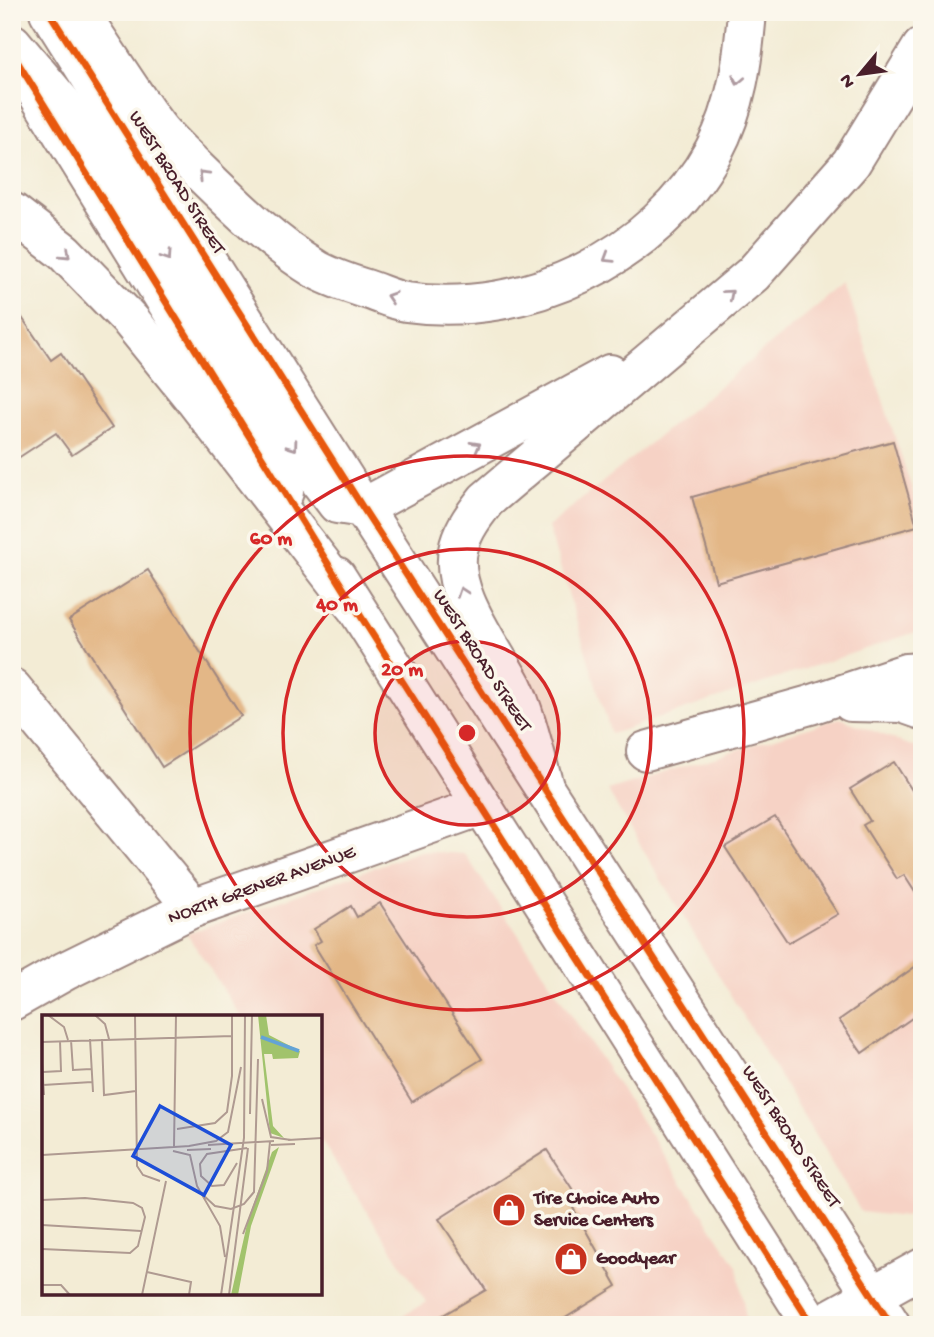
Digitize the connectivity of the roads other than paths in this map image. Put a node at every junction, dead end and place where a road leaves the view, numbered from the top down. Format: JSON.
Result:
{"nodes":[{"id":1,"x":49,"y":12,"type":"edge"},
{"id":2,"x":79,"y":12,"type":"edge"},
{"id":3,"x":747,"y":12,"type":"edge"},
{"id":4,"x":12,"y":43,"type":"edge"},
{"id":5,"x":922,"y":47,"type":"edge"},
{"id":6,"x":12,"y":53,"type":"edge"},
{"id":7,"x":12,"y":212,"type":"edge"},
{"id":8,"x":676,"y":338,"type":"junction"},
{"id":9,"x":363,"y":508,"type":"junction"},
{"id":10,"x":353,"y":604,"type":"junction"},
{"id":11,"x":922,"y":672,"type":"edge"},
{"id":12,"x":12,"y":688,"type":"edge"},
{"id":13,"x":810,"y":705,"type":"junction"},
{"id":14,"x":922,"y":710,"type":"edge"},
{"id":15,"x":646,"y":751,"type":"dead end"},
{"id":16,"x":545,"y":790,"type":"junction"},
{"id":17,"x":482,"y":806,"type":"junction"},
{"id":18,"x":193,"y":908,"type":"junction"},
{"id":19,"x":12,"y":1001,"type":"edge"},
{"id":20,"x":922,"y":1268,"type":"edge"},
{"id":21,"x":881,"y":1310,"type":"edge"},
{"id":22,"x":812,"y":1325,"type":"edge"},
{"id":23,"x":819,"y":1325,"type":"edge"}],
"edges":[{"from":1,"to":9,"type":"main road","name":"WEST BROAD STREET"},
{"from":3,"to":2,"type":"main road","one_way":true},
{"from":4,"to":9,"type":"main road","one_way":true},
{"from":8,"to":5,"type":"main road","one_way":true},
{"from":6,"to":10,"type":"main road"},
{"from":7,"to":10,"type":"main road","one_way":true},
{"from":9,"to":8,"type":"main road","one_way":true},
{"from":16,"to":8,"type":"main road","one_way":true},
{"from":9,"to":16,"type":"main road","name":"WEST BROAD STREET"},
{"from":10,"to":17,"type":"main road"},
{"from":11,"to":13,"type":"main road"},
{"from":12,"to":18,"type":"main road"},
{"from":13,"to":14,"type":"main road"},
{"from":13,"to":15,"type":"main road"},
{"from":16,"to":21,"type":"main road","name":"WEST BROAD STREET"},
{"from":17,"to":18,"type":"main road","name":"NORTH GRENER AVENUE"},
{"from":17,"to":22,"type":"main road"},
{"from":18,"to":19,"type":"main road","name":"NORTH GRENER AVENUE"},
{"from":20,"to":21,"type":"main road"},
{"from":21,"to":23,"type":"main road"}]}
